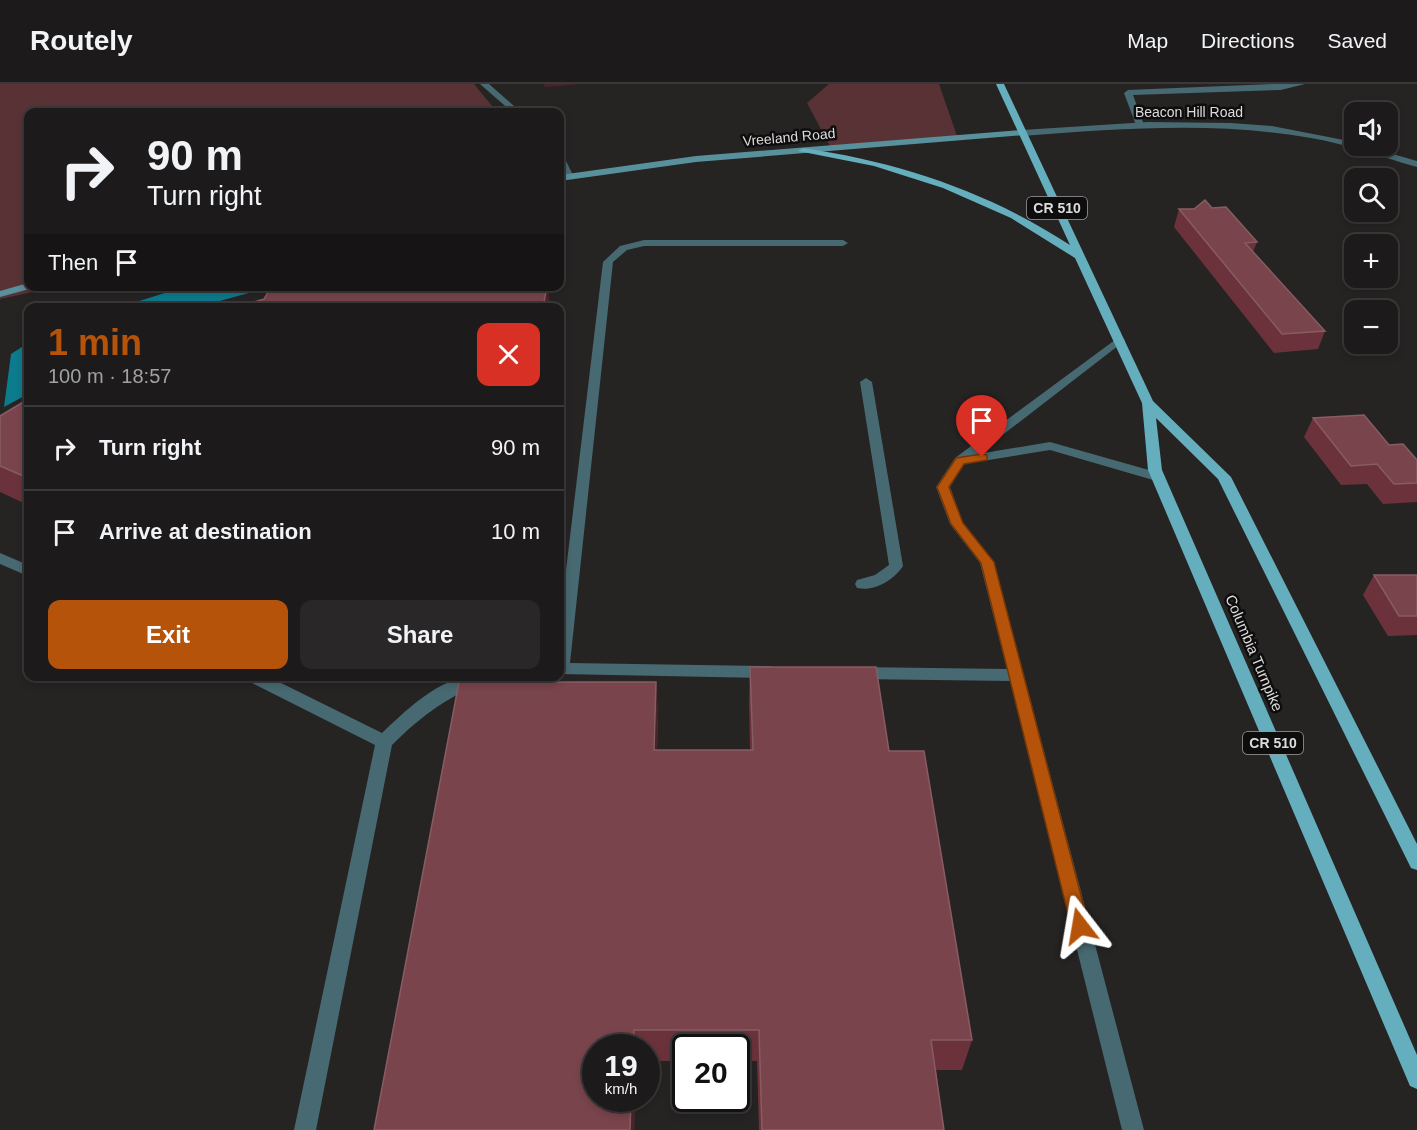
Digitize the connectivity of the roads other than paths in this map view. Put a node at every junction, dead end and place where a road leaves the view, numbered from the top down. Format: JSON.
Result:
{"nodes":[{"id":1,"x":484,"y":84,"type":"edge"},
{"id":2,"x":1000,"y":84,"type":"edge"},
{"id":3,"x":1301,"y":84,"type":"edge"},
{"id":4,"x":1279,"y":86,"type":"edge"},
{"id":5,"x":1206,"y":87,"type":"edge"},
{"id":6,"x":513,"y":108,"type":"edge"},
{"id":7,"x":1140,"y":125,"type":"junction"},
{"id":8,"x":1022,"y":133,"type":"junction"},
{"id":9,"x":1344,"y":142,"type":"edge"},
{"id":10,"x":803,"y":151,"type":"junction"},
{"id":11,"x":1391,"y":156,"type":"edge"},
{"id":12,"x":1417,"y":164,"type":"edge"},
{"id":13,"x":564,"y":178,"type":"edge"},
{"id":14,"x":843,"y":243,"type":"dead end"},
{"id":15,"x":1080,"y":257,"type":"junction"},
{"id":16,"x":24,"y":287,"type":"edge"},
{"id":17,"x":0,"y":294,"type":"edge"},
{"id":18,"x":1119,"y":340,"type":"junction"},
{"id":19,"x":866,"y":382,"type":"dead end"},
{"id":20,"x":1148,"y":403,"type":"junction"},
{"id":21,"x":960,"y":461,"type":"junction"},
{"id":22,"x":1158,"y":477,"type":"junction"},
{"id":23,"x":0,"y":558,"type":"edge"},
{"id":24,"x":24,"y":569,"type":"edge"},
{"id":25,"x":862,"y":584,"type":"dead end"},
{"id":26,"x":564,"y":642,"type":"edge"},
{"id":27,"x":564,"y":669,"type":"edge"},
{"id":28,"x":789,"y":672,"type":"edge"},
{"id":29,"x":837,"y":673,"type":"edge"},
{"id":30,"x":1016,"y":675,"type":"junction"},
{"id":31,"x":262,"y":681,"type":"edge"},
{"id":32,"x":470,"y":681,"type":"edge"},
{"id":33,"x":384,"y":742,"type":"junction"},
{"id":34,"x":1417,"y":862,"type":"edge"},
{"id":35,"x":1417,"y":1079,"type":"edge"},
{"id":36,"x":306,"y":1130,"type":"edge"},
{"id":37,"x":1133,"y":1130,"type":"edge"}],
"edges":[{"from":1,"to":6,"type":"street"},
{"from":2,"to":8,"type":"main road","name":"Columbia Turnpike","number":"CR 510"},
{"from":3,"to":4,"type":"street"},
{"from":4,"to":5,"type":"street"},
{"from":5,"to":7,"type":"street"},
{"from":7,"to":8,"type":"street","name":"Beacon Hill Road"},
{"from":7,"to":9,"type":"street","name":"Beacon Hill Road"},
{"from":8,"to":10,"type":"street","name":"Vreeland Road"},
{"from":8,"to":15,"type":"main road","name":"Columbia Turnpike","number":"CR 510"},
{"from":10,"to":13,"type":"street","name":"Vreeland Road"},
{"from":10,"to":15,"type":"main road"},
{"from":11,"to":12,"type":"street","name":"Beacon Hill Road"},
{"from":14,"to":26,"type":"street"},
{"from":15,"to":18,"type":"main road","name":"Columbia Turnpike","number":"CR 510"},
{"from":16,"to":17,"type":"street"},
{"from":18,"to":20,"type":"main road","name":"Columbia Turnpike","number":"CR 510"},
{"from":18,"to":21,"type":"street"},
{"from":19,"to":25,"type":"street"},
{"from":20,"to":22,"type":"main road","name":"Columbia Turnpike","number":"CR 510"},
{"from":20,"to":34,"type":"main road","name":"Columbia Turnpike","number":"CR 510"},
{"from":21,"to":22,"type":"street"},
{"from":21,"to":30,"type":"street"},
{"from":22,"to":35,"type":"main road","name":"Columbia Turnpike","number":"CR 510"},
{"from":23,"to":24,"type":"street"},
{"from":27,"to":28,"type":"street"},
{"from":29,"to":30,"type":"street"},
{"from":30,"to":37,"type":"street"},
{"from":31,"to":33,"type":"street"},
{"from":32,"to":33,"type":"street"},
{"from":33,"to":36,"type":"street"}]}
